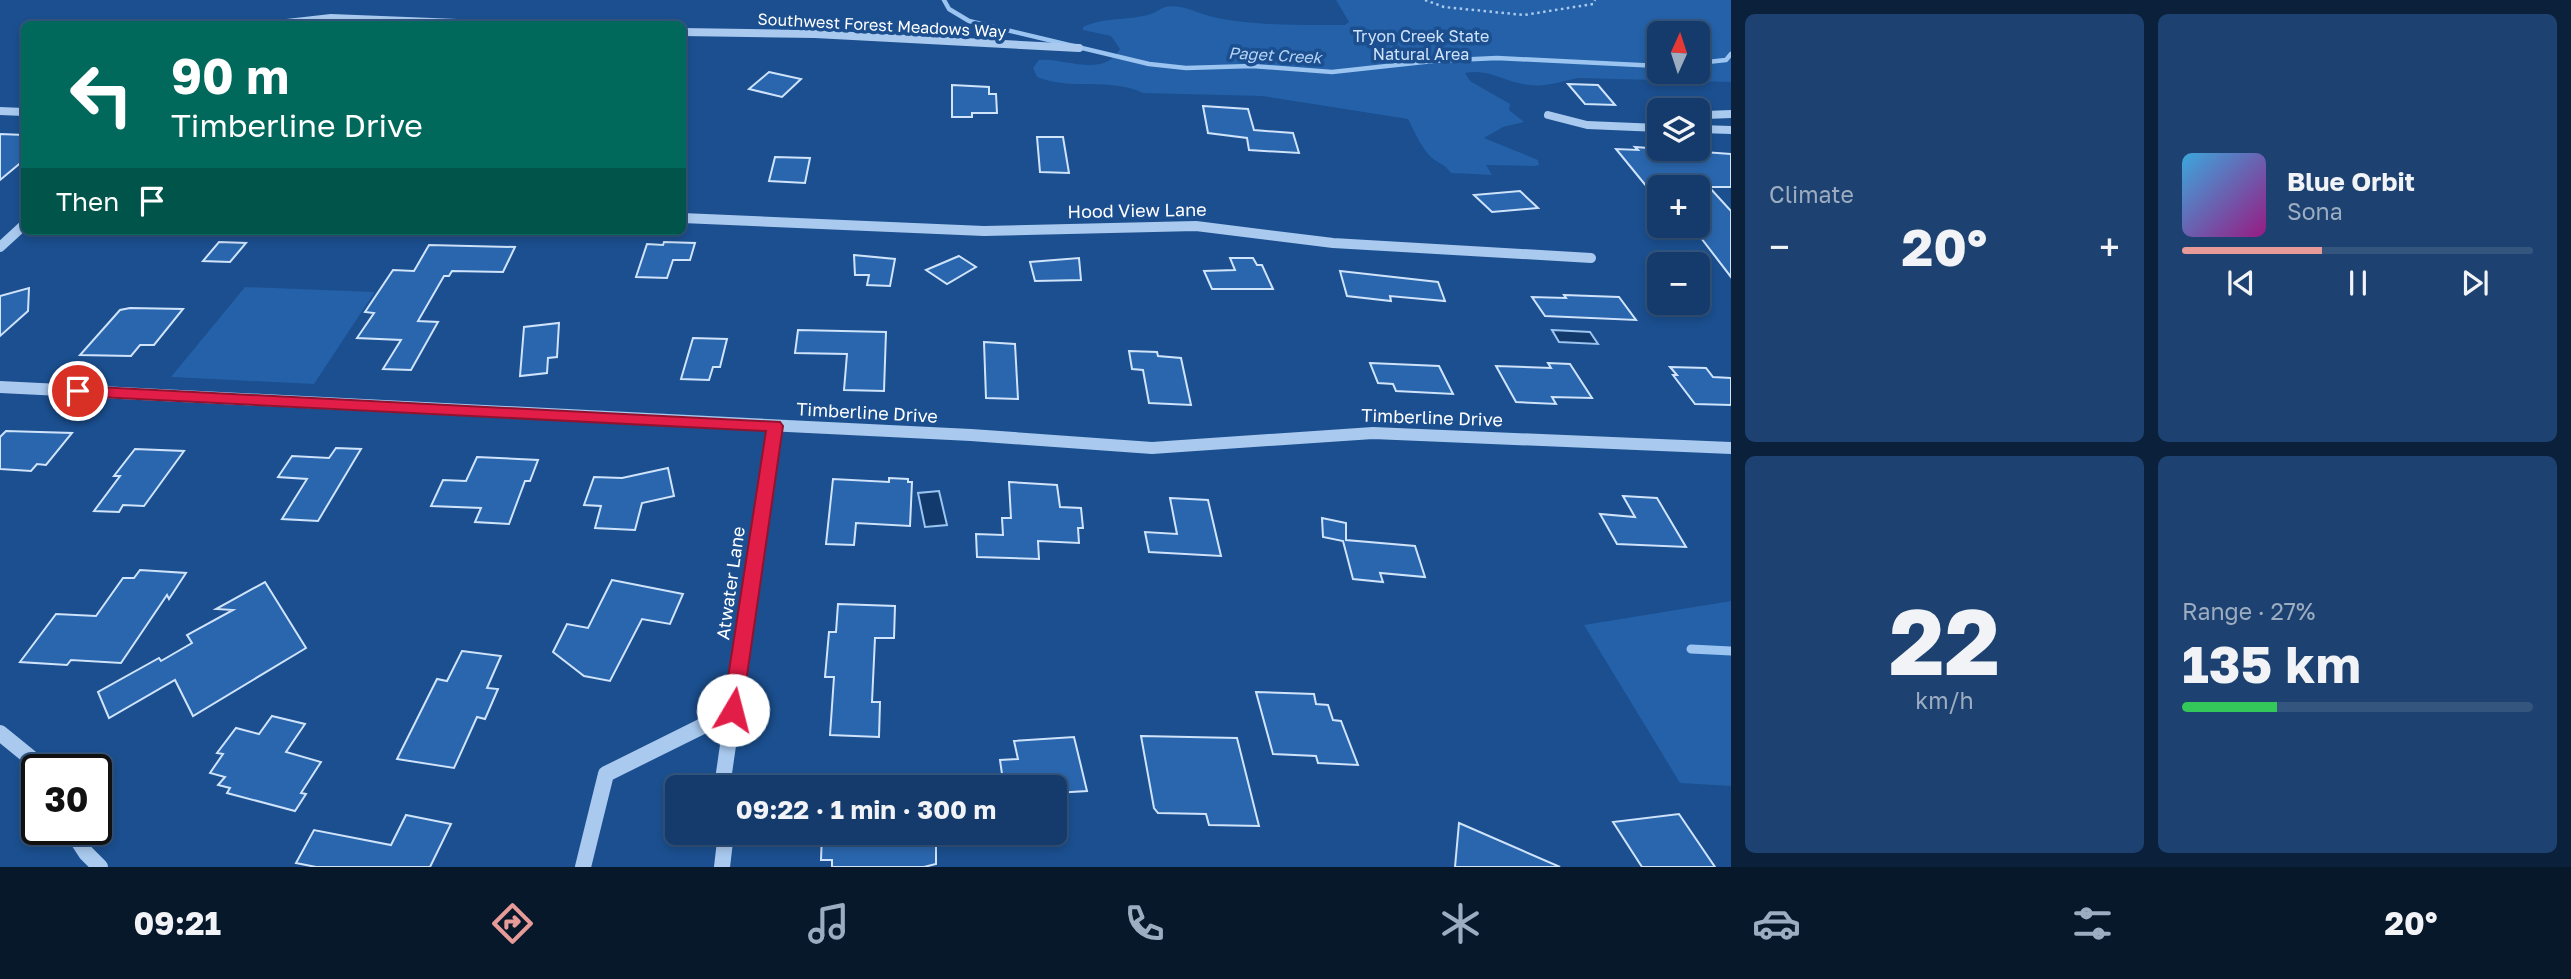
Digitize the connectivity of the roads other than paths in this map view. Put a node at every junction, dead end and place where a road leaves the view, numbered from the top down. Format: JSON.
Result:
{"nodes":[{"id":1,"x":304,"y":21,"type":"edge"},
{"id":2,"x":407,"y":21,"type":"edge"},
{"id":3,"x":686,"y":32,"type":"edge"},
{"id":4,"x":1079,"y":48,"type":"dead end"},
{"id":5,"x":21,"y":112,"type":"edge"},
{"id":6,"x":3,"y":113,"type":"edge"},
{"id":7,"x":1731,"y":114,"type":"edge"},
{"id":8,"x":1548,"y":115,"type":"dead end"},
{"id":9,"x":1710,"y":115,"type":"edge"},
{"id":10,"x":1647,"y":128,"type":"edge"},
{"id":11,"x":1710,"y":129,"type":"edge"},
{"id":12,"x":1731,"y":130,"type":"edge"},
{"id":13,"x":686,"y":218,"type":"edge"},
{"id":14,"x":21,"y":228,"type":"edge"},
{"id":15,"x":0,"y":247,"type":"edge"},
{"id":16,"x":1591,"y":258,"type":"dead end"},
{"id":17,"x":0,"y":387,"type":"edge"},
{"id":18,"x":775,"y":426,"type":"junction"},
{"id":19,"x":1731,"y":448,"type":"edge"},
{"id":20,"x":733,"y":710,"type":"junction"},
{"id":21,"x":0,"y":733,"type":"edge"},
{"id":22,"x":26,"y":754,"type":"edge"},
{"id":23,"x":726,"y":775,"type":"edge"},
{"id":24,"x":81,"y":845,"type":"edge"},
{"id":25,"x":725,"y":845,"type":"edge"},
{"id":26,"x":100,"y":867,"type":"edge"},
{"id":27,"x":583,"y":867,"type":"edge"},
{"id":28,"x":722,"y":867,"type":"edge"}],
"edges":[{"from":1,"to":2,"type":"street"},
{"from":3,"to":4,"type":"street","name":"Southwest Forest Meadows Way"},
{"from":5,"to":6,"type":"street"},
{"from":7,"to":9,"type":"street"},
{"from":8,"to":10,"type":"street"},
{"from":11,"to":12,"type":"street"},
{"from":13,"to":16,"type":"street","name":"Hood View Lane"},
{"from":14,"to":15,"type":"street"},
{"from":17,"to":18,"type":"street","name":"Timberline Drive"},
{"from":18,"to":19,"type":"street","name":"Timberline Drive"},
{"from":18,"to":20,"type":"street","name":"Atwater Lane"},
{"from":20,"to":23,"type":"street","name":"Atwater Lane"},
{"from":20,"to":27,"type":"street"},
{"from":21,"to":22,"type":"street"},
{"from":24,"to":26,"type":"street"},
{"from":25,"to":28,"type":"street"}]}
